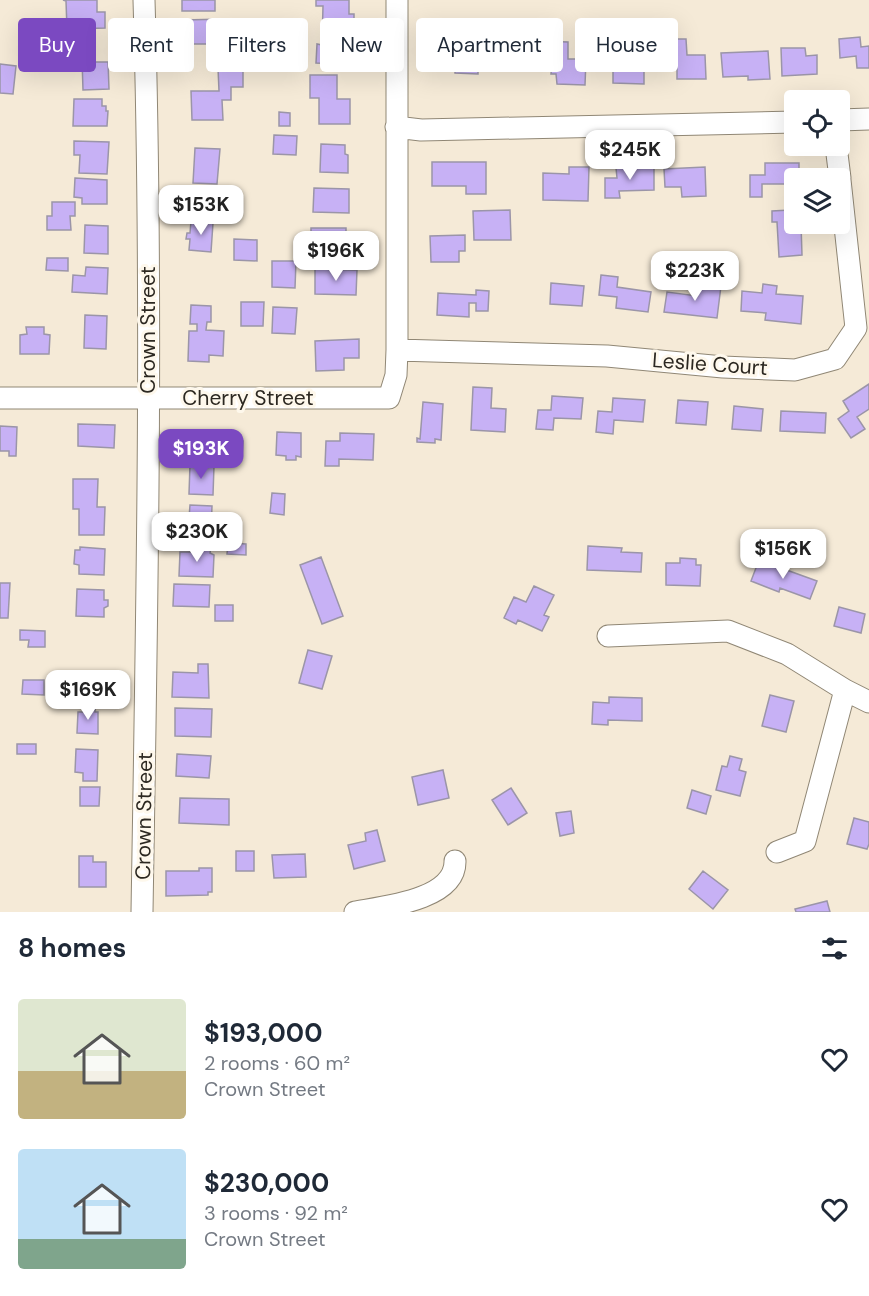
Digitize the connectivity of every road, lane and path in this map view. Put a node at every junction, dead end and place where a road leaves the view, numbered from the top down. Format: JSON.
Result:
{"nodes":[{"id":1,"x":144,"y":0,"type":"edge"},
{"id":2,"x":398,"y":0,"type":"edge"},
{"id":3,"x":869,"y":118,"type":"edge"},
{"id":4,"x":850,"y":119,"type":"edge"},
{"id":5,"x":784,"y":122,"type":"edge"},
{"id":6,"x":396,"y":127,"type":"junction"},
{"id":7,"x":846,"y":234,"type":"edge"},
{"id":8,"x":397,"y":350,"type":"junction"},
{"id":9,"x":0,"y":398,"type":"edge"},
{"id":10,"x":148,"y":398,"type":"junction"},
{"id":11,"x":608,"y":636,"type":"dead end"},
{"id":12,"x":845,"y":690,"type":"junction"},
{"id":13,"x":869,"y":702,"type":"edge"},
{"id":14,"x":777,"y":852,"type":"dead end"},
{"id":15,"x":455,"y":861,"type":"dead end"},
{"id":16,"x":142,"y":912,"type":"edge"},
{"id":17,"x":355,"y":912,"type":"edge"}],
"edges":[{"from":1,"to":10,"type":"street","name":"Crown Street"},
{"from":2,"to":6,"type":"street"},
{"from":3,"to":4,"type":"street"},
{"from":5,"to":6,"type":"street"},
{"from":6,"to":8,"type":"street"},
{"from":7,"to":8,"type":"street","name":"Leslie Court"},
{"from":8,"to":10,"type":"street","name":"Cherry Street"},
{"from":9,"to":10,"type":"street","name":"Cherry Street"},
{"from":10,"to":16,"type":"street","name":"Crown Street"},
{"from":11,"to":12,"type":"street"},
{"from":12,"to":13,"type":"street"},
{"from":12,"to":14,"type":"street"},
{"from":15,"to":17,"type":"street"}]}
